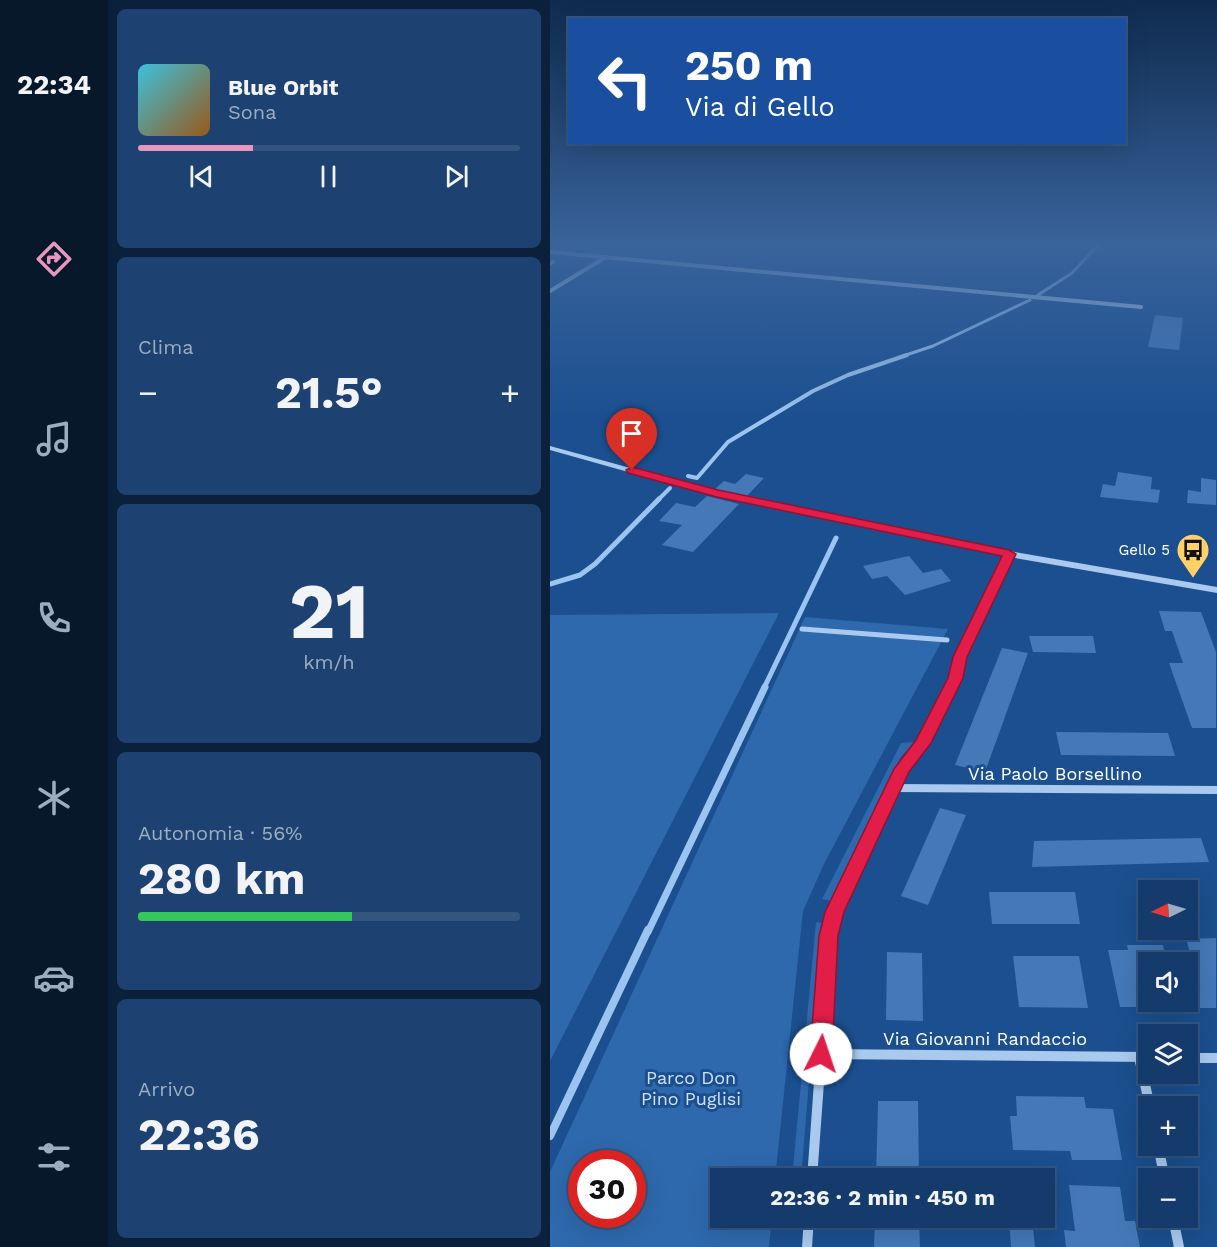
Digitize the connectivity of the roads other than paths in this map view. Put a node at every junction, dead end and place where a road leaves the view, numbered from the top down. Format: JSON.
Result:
{"nodes":[{"id":1,"x":1090,"y":302,"type":"edge"},
{"id":2,"x":1141,"y":307,"type":"dead end"},
{"id":3,"x":550,"y":448,"type":"edge"},
{"id":4,"x":1009,"y":554,"type":"junction"},
{"id":5,"x":1216,"y":590,"type":"edge"},
{"id":6,"x":802,"y":629,"type":"dead end"},
{"id":7,"x":947,"y":640,"type":"dead end"},
{"id":8,"x":892,"y":788,"type":"junction"},
{"id":9,"x":1216,"y":790,"type":"edge"},
{"id":10,"x":821,"y":1054,"type":"junction"},
{"id":11,"x":1138,"y":1057,"type":"edge"},
{"id":12,"x":1198,"y":1058,"type":"edge"},
{"id":13,"x":1216,"y":1058,"type":"edge"},
{"id":14,"x":813,"y":1168,"type":"edge"},
{"id":15,"x":808,"y":1228,"type":"edge"},
{"id":16,"x":1175,"y":1228,"type":"edge"},
{"id":17,"x":807,"y":1247,"type":"edge"},
{"id":18,"x":1179,"y":1247,"type":"edge"}],
"edges":[{"from":1,"to":2,"type":"street"},
{"from":3,"to":4,"type":"street"},
{"from":4,"to":5,"type":"street"},
{"from":4,"to":8,"type":"street"},
{"from":6,"to":7,"type":"street"},
{"from":8,"to":9,"type":"street","name":"Via Paolo Borsellino"},
{"from":8,"to":10,"type":"street"},
{"from":10,"to":11,"type":"street","name":"Via Giovanni Randaccio"},
{"from":10,"to":14,"type":"street"},
{"from":12,"to":13,"type":"street"},
{"from":15,"to":17,"type":"street"},
{"from":16,"to":18,"type":"street"}]}
